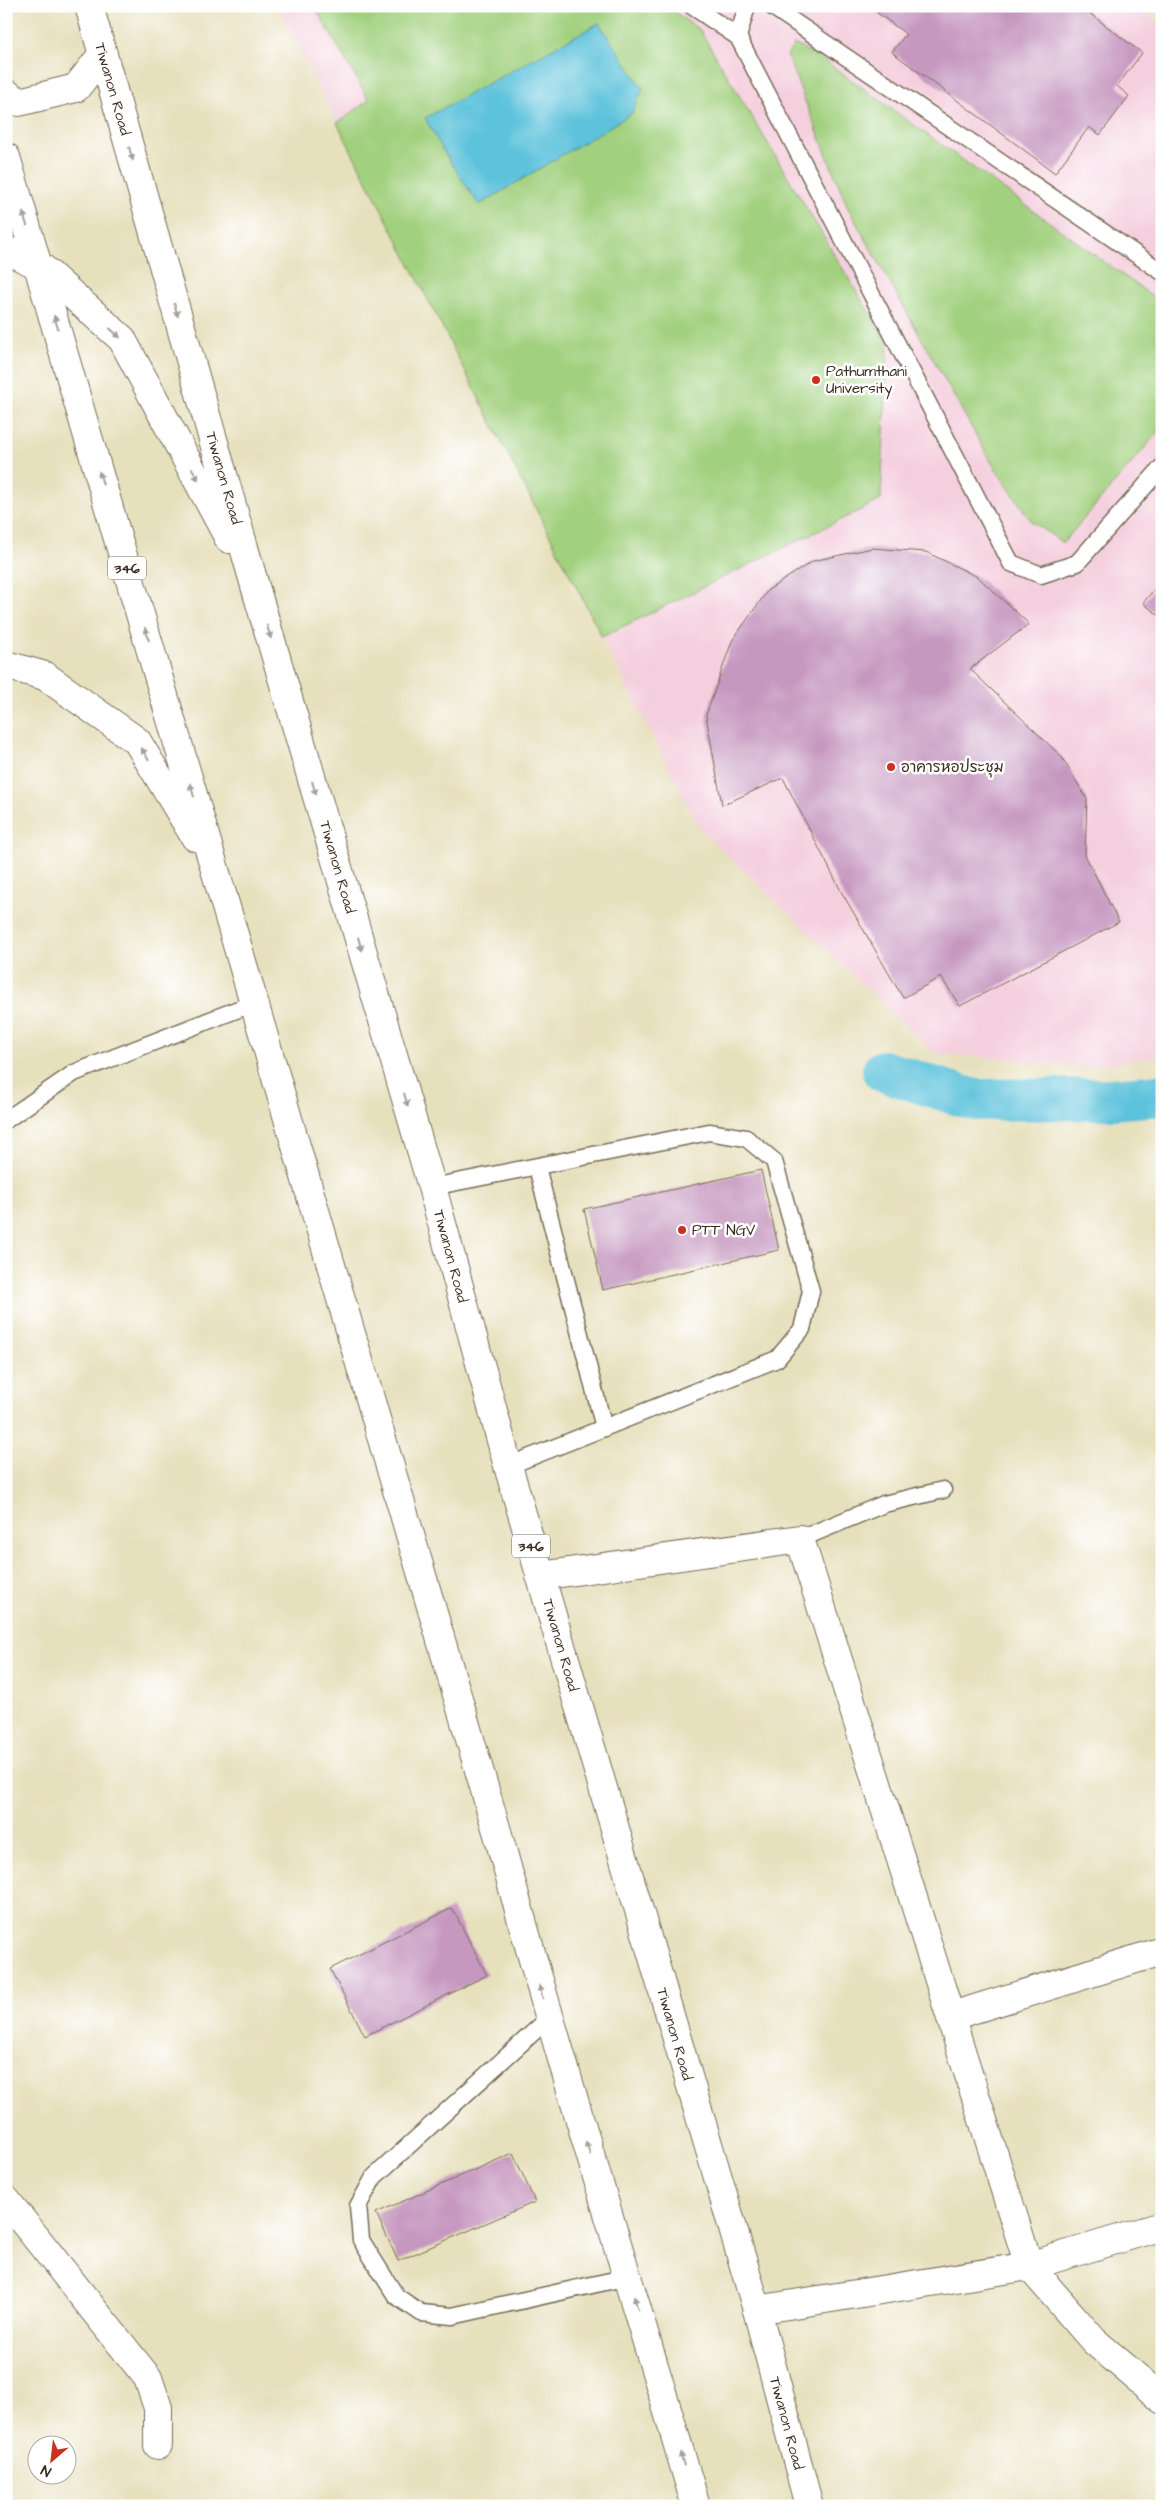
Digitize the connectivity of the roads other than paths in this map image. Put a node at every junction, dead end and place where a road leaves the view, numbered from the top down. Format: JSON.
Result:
{"nodes":[{"id":1,"x":89,"y":6,"type":"edge"},
{"id":2,"x":692,"y":6,"type":"edge"},
{"id":3,"x":747,"y":6,"type":"edge"},
{"id":4,"x":771,"y":6,"type":"edge"},
{"id":5,"x":738,"y":37,"type":"junction"},
{"id":6,"x":103,"y":54,"type":"junction"},
{"id":7,"x":6,"y":93,"type":"edge"},
{"id":8,"x":6,"y":157,"type":"edge"},
{"id":9,"x":6,"y":250,"type":"edge"},
{"id":10,"x":40,"y":266,"type":"junction"},
{"id":11,"x":1162,"y":272,"type":"edge"},
{"id":12,"x":1162,"y":467,"type":"edge"},
{"id":13,"x":255,"y":586,"type":"junction"},
{"id":14,"x":6,"y":665,"type":"edge"},
{"id":15,"x":215,"y":871,"type":"junction"},
{"id":16,"x":254,"y":1003,"type":"junction"},
{"id":17,"x":6,"y":1120,"type":"edge"},
{"id":18,"x":537,"y":1167,"type":"junction"},
{"id":19,"x":432,"y":1188,"type":"junction"},
{"id":20,"x":604,"y":1428,"type":"junction"},
{"id":21,"x":508,"y":1466,"type":"junction"},
{"id":22,"x":943,"y":1490,"type":"dead end"},
{"id":23,"x":800,"y":1539,"type":"junction"},
{"id":24,"x":540,"y":1576,"type":"junction"},
{"id":25,"x":1162,"y":1951,"type":"edge"},
{"id":26,"x":952,"y":2016,"type":"junction"},
{"id":27,"x":548,"y":2018,"type":"junction"},
{"id":28,"x":6,"y":2200,"type":"edge"},
{"id":29,"x":1162,"y":2226,"type":"edge"},
{"id":30,"x":1029,"y":2266,"type":"junction"},
{"id":31,"x":628,"y":2277,"type":"junction"},
{"id":32,"x":757,"y":2310,"type":"junction"},
{"id":33,"x":1162,"y":2399,"type":"edge"},
{"id":34,"x":158,"y":2445,"type":"dead end"},
{"id":35,"x":696,"y":2506,"type":"edge"},
{"id":36,"x":809,"y":2506,"type":"edge"}],
"edges":[{"from":1,"to":6,"type":"main road","name":"Tiwanon Road","number":"346"},
{"from":2,"to":5,"type":"lane"},
{"from":3,"to":5,"type":"lane"},
{"from":4,"to":11,"type":"lane"},
{"from":5,"to":12,"type":"lane"},
{"from":6,"to":7,"type":"main road"},
{"from":6,"to":13,"type":"main road","name":"Tiwanon Road","number":"346","one_way":true},
{"from":10,"to":8,"type":"main road","number":"346","one_way":true},
{"from":9,"to":10,"type":"main road"},
{"from":10,"to":13,"type":"main road","one_way":true},
{"from":15,"to":10,"type":"main road","number":"346","one_way":true},
{"from":13,"to":19,"type":"main road","name":"Tiwanon Road","number":"346","one_way":true},
{"from":15,"to":14,"type":"main road","one_way":true},
{"from":15,"to":16,"type":"main road","number":"346"},
{"from":16,"to":17,"type":"lane"},
{"from":27,"to":16,"type":"main road","number":"346","one_way":true},
{"from":18,"to":19,"type":"lane"},
{"from":18,"to":20,"type":"lane"},
{"from":18,"to":20,"type":"lane"},
{"from":19,"to":21,"type":"main road","name":"Tiwanon Road","number":"346"},
{"from":20,"to":21,"type":"lane"},
{"from":21,"to":24,"type":"main road","name":"Tiwanon Road","number":"346"},
{"from":22,"to":23,"type":"lane"},
{"from":23,"to":24,"type":"main road"},
{"from":23,"to":26,"type":"main road"},
{"from":24,"to":32,"type":"main road","name":"Tiwanon Road","number":"346"},
{"from":25,"to":26,"type":"main road"},
{"from":26,"to":30,"type":"main road"},
{"from":31,"to":27,"type":"main road","number":"346","one_way":true},
{"from":27,"to":31,"type":"lane"},
{"from":28,"to":34,"type":"main road"},
{"from":29,"to":30,"type":"main road"},
{"from":30,"to":32,"type":"main road"},
{"from":30,"to":33,"type":"main road"},
{"from":35,"to":31,"type":"main road","number":"346","one_way":true},
{"from":32,"to":36,"type":"main road","name":"Tiwanon Road","number":"346"}]}
